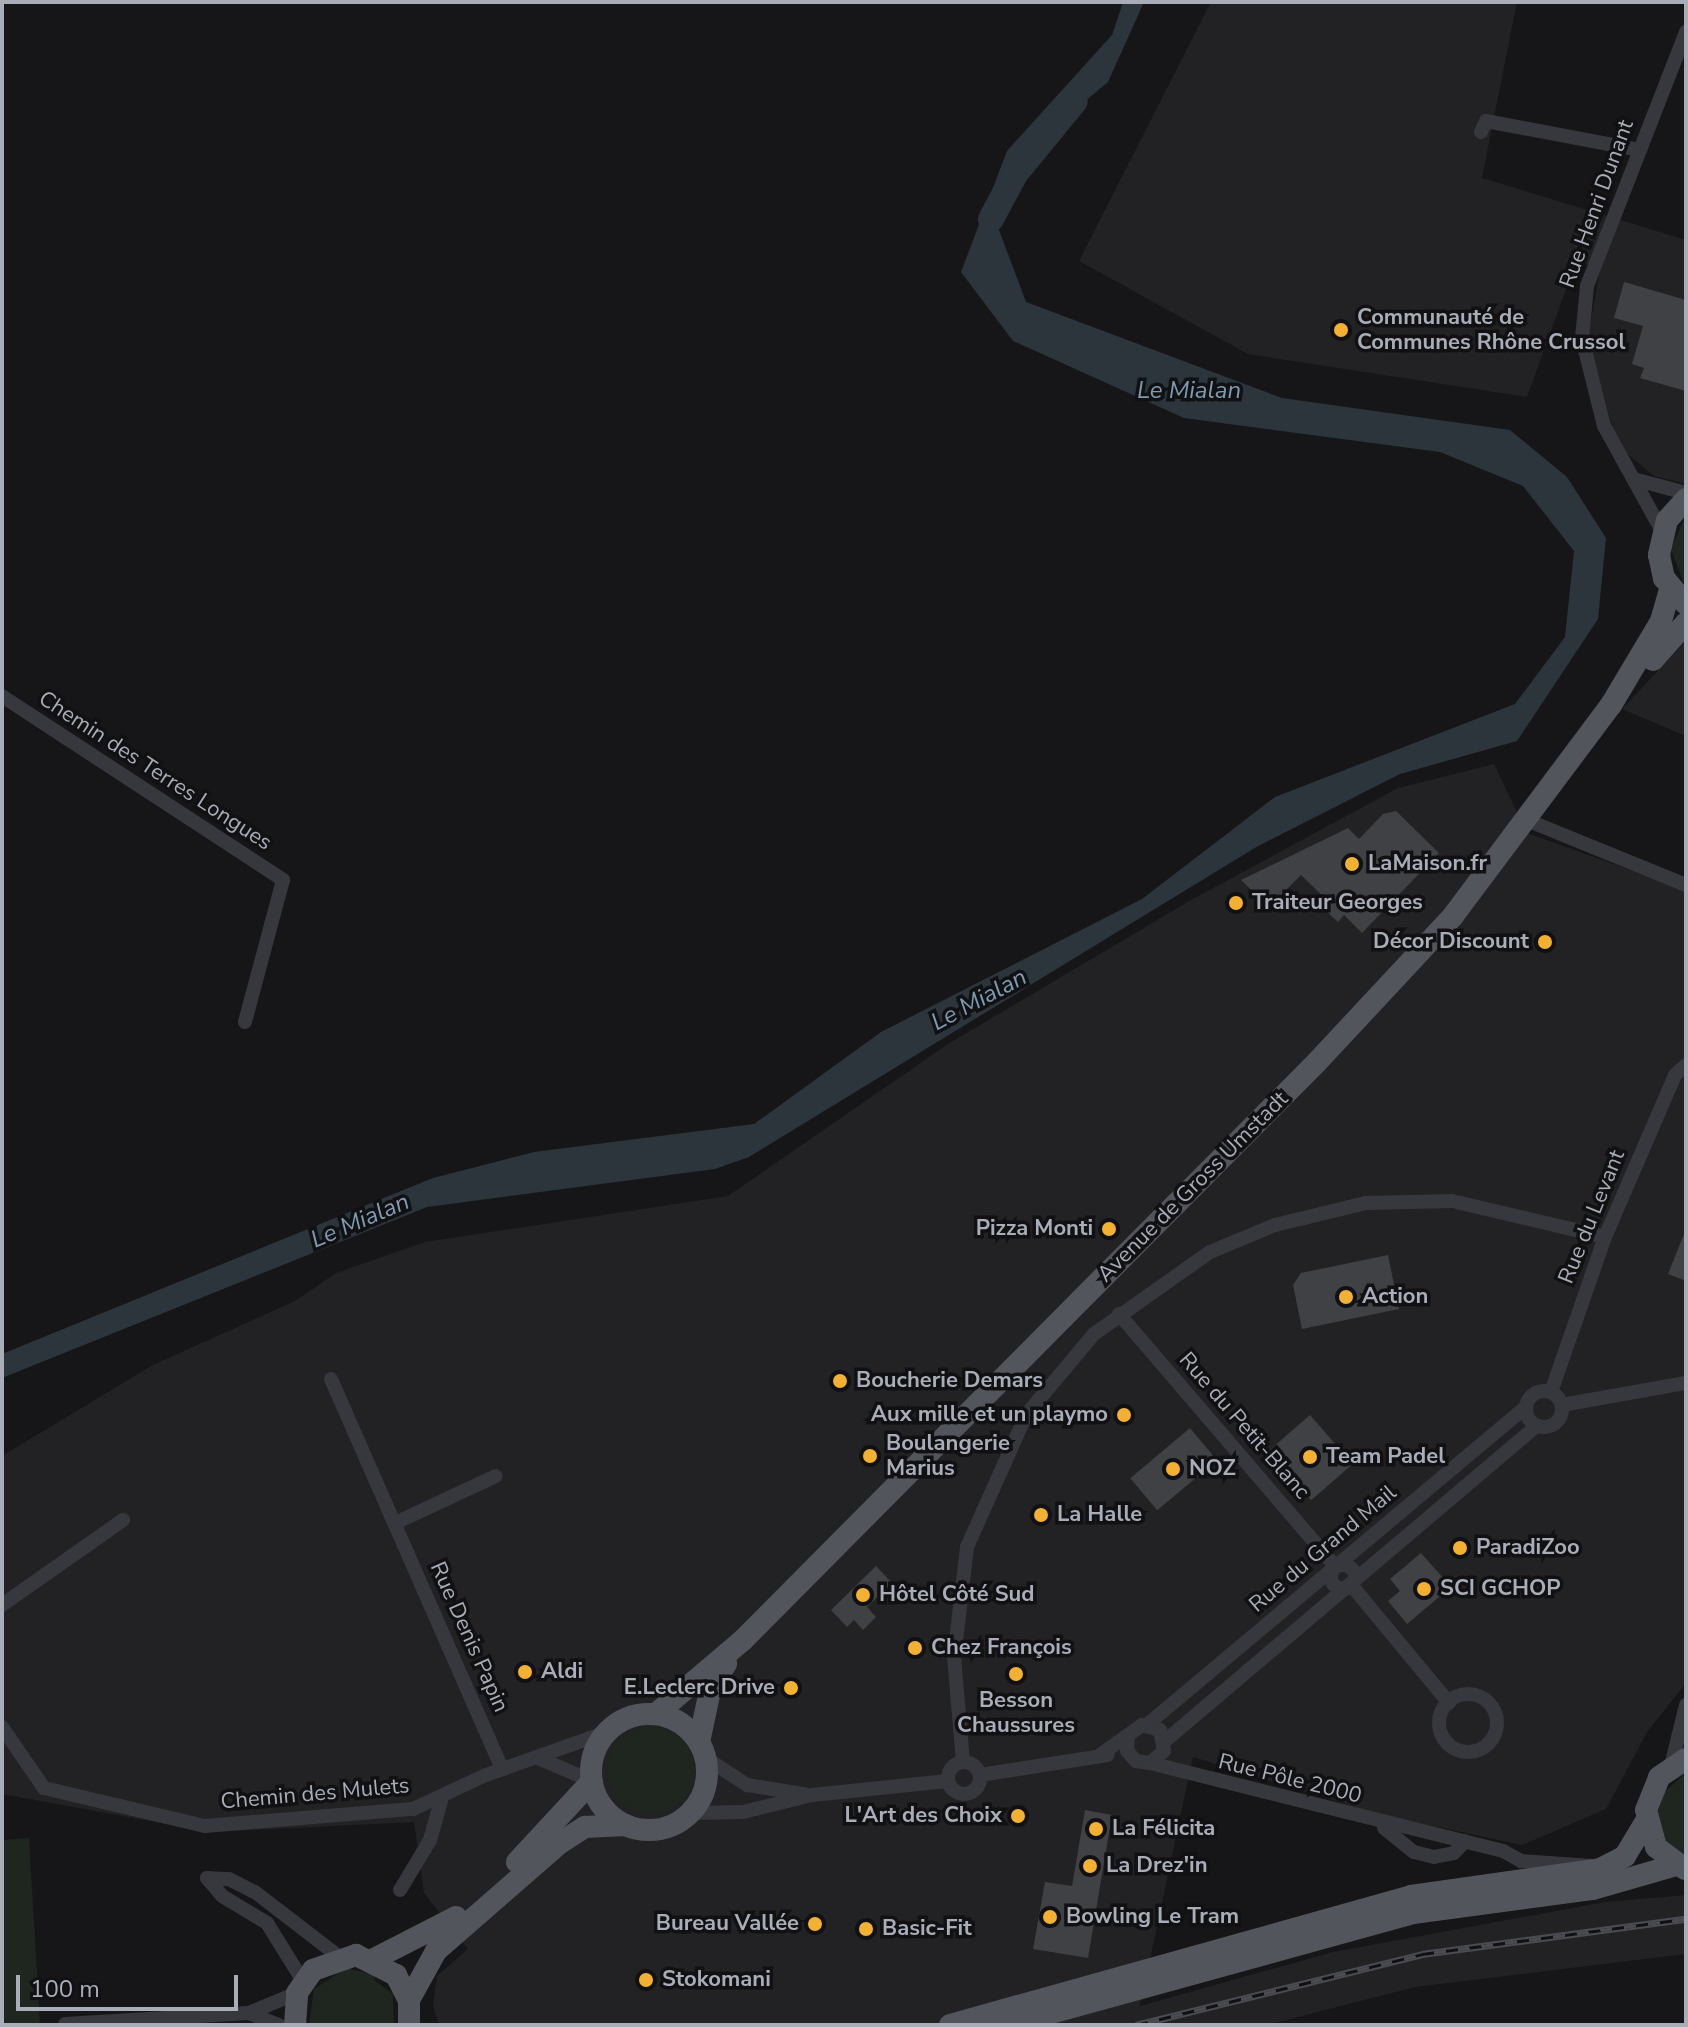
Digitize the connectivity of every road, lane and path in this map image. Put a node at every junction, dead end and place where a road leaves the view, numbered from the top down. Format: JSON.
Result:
{"nodes":[{"id":1,"x":1686,"y":32,"type":"edge"},
{"id":2,"x":1481,"y":132,"type":"dead end"},
{"id":3,"x":1639,"y":150,"type":"junction"},
{"id":4,"x":1637,"y":480,"type":"junction"},
{"id":5,"x":1686,"y":493,"type":"edge"},
{"id":6,"x":1686,"y":499,"type":"edge"},
{"id":7,"x":1662,"y":531,"type":"junction"},
{"id":8,"x":1678,"y":596,"type":"edge"},
{"id":9,"x":1686,"y":623,"type":"edge"},
{"id":10,"x":2,"y":696,"type":"edge"},
{"id":11,"x":1611,"y":705,"type":"junction"},
{"id":12,"x":1524,"y":819,"type":"junction"},
{"id":13,"x":1686,"y":885,"type":"edge"},
{"id":14,"x":245,"y":1022,"type":"dead end"},
{"id":15,"x":1686,"y":1065,"type":"edge"},
{"id":16,"x":1605,"y":1237,"type":"junction"},
{"id":17,"x":1119,"y":1314,"type":"junction"},
{"id":18,"x":331,"y":1379,"type":"dead end"},
{"id":19,"x":1686,"y":1383,"type":"edge"},
{"id":20,"x":1551,"y":1392,"type":"junction"},
{"id":21,"x":1562,"y":1405,"type":"junction"},
{"id":22,"x":1526,"y":1407,"type":"junction"},
{"id":23,"x":1537,"y":1426,"type":"junction"},
{"id":24,"x":496,"y":1476,"type":"dead end"},
{"id":25,"x":123,"y":1520,"type":"dead end"},
{"id":26,"x":395,"y":1523,"type":"junction"},
{"id":27,"x":1336,"y":1567,"type":"junction"},
{"id":28,"x":1352,"y":1586,"type":"junction"},
{"id":29,"x":2,"y":1605,"type":"edge"},
{"id":30,"x":743,"y":1640,"type":"junction"},
{"id":31,"x":1449,"y":1703,"type":"junction"},
{"id":32,"x":1686,"y":1705,"type":"edge"},
{"id":33,"x":656,"y":1714,"type":"junction"},
{"id":34,"x":1148,"y":1724,"type":"junction"},
{"id":35,"x":2,"y":1727,"type":"edge"},
{"id":36,"x":607,"y":1732,"type":"junction"},
{"id":37,"x":1128,"y":1737,"type":"junction"},
{"id":38,"x":1166,"y":1744,"type":"junction"},
{"id":39,"x":702,"y":1750,"type":"junction"},
{"id":40,"x":1100,"y":1755,"type":"junction"},
{"id":41,"x":534,"y":1757,"type":"junction"},
{"id":42,"x":1131,"y":1757,"type":"junction"},
{"id":43,"x":963,"y":1762,"type":"junction"},
{"id":44,"x":1150,"y":1763,"type":"junction"},
{"id":45,"x":1678,"y":1763,"type":"edge"},
{"id":46,"x":502,"y":1769,"type":"junction"},
{"id":47,"x":1190,"y":1774,"type":"junction"},
{"id":48,"x":980,"y":1775,"type":"junction"},
{"id":49,"x":592,"y":1781,"type":"junction"},
{"id":50,"x":947,"y":1781,"type":"junction"},
{"id":51,"x":812,"y":1795,"type":"junction"},
{"id":52,"x":441,"y":1801,"type":"junction"},
{"id":53,"x":691,"y":1813,"type":"junction"},
{"id":54,"x":1646,"y":1821,"type":"junction"},
{"id":55,"x":626,"y":1825,"type":"junction"},
{"id":56,"x":1381,"y":1826,"type":"junction"},
{"id":57,"x":1465,"y":1841,"type":"junction"},
{"id":58,"x":1681,"y":1867,"type":"edge"},
{"id":59,"x":1600,"y":1869,"type":"junction"},
{"id":60,"x":400,"y":1890,"type":"dead end"},
{"id":61,"x":338,"y":1956,"type":"junction"},
{"id":62,"x":374,"y":1959,"type":"junction"},
{"id":63,"x":300,"y":1987,"type":"junction"},
{"id":64,"x":249,"y":2013,"type":"junction"},
{"id":65,"x":410,"y":2018,"type":"edge"},
{"id":66,"x":65,"y":2024,"type":"edge"},
{"id":67,"x":279,"y":2025,"type":"edge"},
{"id":68,"x":295,"y":2025,"type":"edge"},
{"id":69,"x":950,"y":2025,"type":"edge"},
{"id":70,"x":1007,"y":2025,"type":"edge"}],
"edges":[{"from":1,"to":3,"type":"street","name":"Rue Henri Dunant"},
{"from":2,"to":3,"type":"street"},
{"from":3,"to":4,"type":"street","name":"Rue Henri Dunant"},
{"from":4,"to":5,"type":"street"},
{"from":4,"to":7,"type":"street","name":"Rue Henri Dunant"},
{"from":6,"to":7,"type":"main road"},
{"from":7,"to":8,"type":"main road"},
{"from":8,"to":11,"type":"main road","name":"Avenue de Gross Umstadt"},
{"from":9,"to":11,"type":"main road","name":"Avenue de Gross Umstadt"},
{"from":10,"to":14,"type":"street","name":"Chemin des Terres Longues"},
{"from":11,"to":12,"type":"main road","name":"Avenue de Gross Umstadt"},
{"from":12,"to":13,"type":"street"},
{"from":12,"to":30,"type":"main road","name":"Avenue de Gross Umstadt"},
{"from":15,"to":16,"type":"street","name":"Rue du Levant"},
{"from":16,"to":17,"type":"street"},
{"from":16,"to":20,"type":"street","name":"Rue du Levant"},
{"from":17,"to":27,"type":"street","name":"Rue du Petit-Blanc"},
{"from":17,"to":43,"type":"street"},
{"from":18,"to":26,"type":"street","name":"Rue Denis Papin"},
{"from":19,"to":21,"type":"street"},
{"from":20,"to":21,"type":"street"},
{"from":20,"to":22,"type":"street"},
{"from":21,"to":23,"type":"street"},
{"from":22,"to":23,"type":"street"},
{"from":22,"to":27,"type":"street","name":"Rue du Grand Mail"},
{"from":23,"to":28,"type":"street"},
{"from":24,"to":26,"type":"street"},
{"from":25,"to":29,"type":"street"},
{"from":26,"to":46,"type":"street","name":"Rue Denis Papin"},
{"from":27,"to":28,"type":"street","name":"Rue du Petit-Blanc"},
{"from":27,"to":34,"type":"street","name":"Rue du Grand Mail"},
{"from":28,"to":31,"type":"street"},
{"from":28,"to":38,"type":"street"},
{"from":30,"to":33,"type":"main road","name":"Avenue de Gross Umstadt"},
{"from":30,"to":39,"type":"main road","name":"Avenue de Gross Umstadt"},
{"from":31,"to":31,"type":"street"},
{"from":32,"to":45,"type":"street"},
{"from":33,"to":36,"type":"main road"},
{"from":33,"to":39,"type":"main road"},
{"from":34,"to":37,"type":"street","name":"Rue du Grand Mail"},
{"from":34,"to":38,"type":"street","name":"Rue Pôle 2000"},
{"from":35,"to":52,"type":"street","name":"Chemin des Mulets"},
{"from":36,"to":41,"type":"street","name":"Chemin des Mulets"},
{"from":36,"to":49,"type":"main road"},
{"from":37,"to":40,"type":"street"},
{"from":37,"to":42,"type":"street"},
{"from":38,"to":44,"type":"street"},
{"from":38,"to":47,"type":"street","name":"Rue Pôle 2000"},
{"from":39,"to":51,"type":"street"},
{"from":39,"to":53,"type":"main road"},
{"from":40,"to":42,"type":"street"},
{"from":40,"to":48,"type":"street"},
{"from":41,"to":46,"type":"street","name":"Chemin des Mulets"},
{"from":41,"to":49,"type":"street"},
{"from":42,"to":44,"type":"street","name":"Rue Pôle 2000"},
{"from":43,"to":48,"type":"street"},
{"from":43,"to":50,"type":"street"},
{"from":44,"to":47,"type":"street","name":"Rue Pôle 2000"},
{"from":45,"to":54,"type":"main road"},
{"from":46,"to":52,"type":"street","name":"Chemin des Mulets"},
{"from":47,"to":56,"type":"street","name":"Rue Pôle 2000"},
{"from":48,"to":50,"type":"street"},
{"from":49,"to":55,"type":"main road"},
{"from":49,"to":62,"type":"main road"},
{"from":50,"to":51,"type":"street"},
{"from":51,"to":53,"type":"street"},
{"from":52,"to":60,"type":"street"},
{"from":53,"to":55,"type":"main road"},
{"from":54,"to":58,"type":"main road"},
{"from":54,"to":59,"type":"main road"},
{"from":55,"to":65,"type":"main road"},
{"from":56,"to":57,"type":"street","name":"Rue Pôle 2000"},
{"from":56,"to":57,"type":"street","name":"Rue Pôle 2000"},
{"from":57,"to":59,"type":"street","name":"Rue Pôle 2000"},
{"from":58,"to":70,"type":"main road"},
{"from":59,"to":69,"type":"main road"},
{"from":61,"to":62,"type":"main road"},
{"from":61,"to":63,"type":"main road"},
{"from":61,"to":63,"type":"street"},
{"from":62,"to":65,"type":"main road"},
{"from":63,"to":64,"type":"street"},
{"from":63,"to":68,"type":"main road"},
{"from":64,"to":66,"type":"street"},
{"from":64,"to":67,"type":"street"}]}
